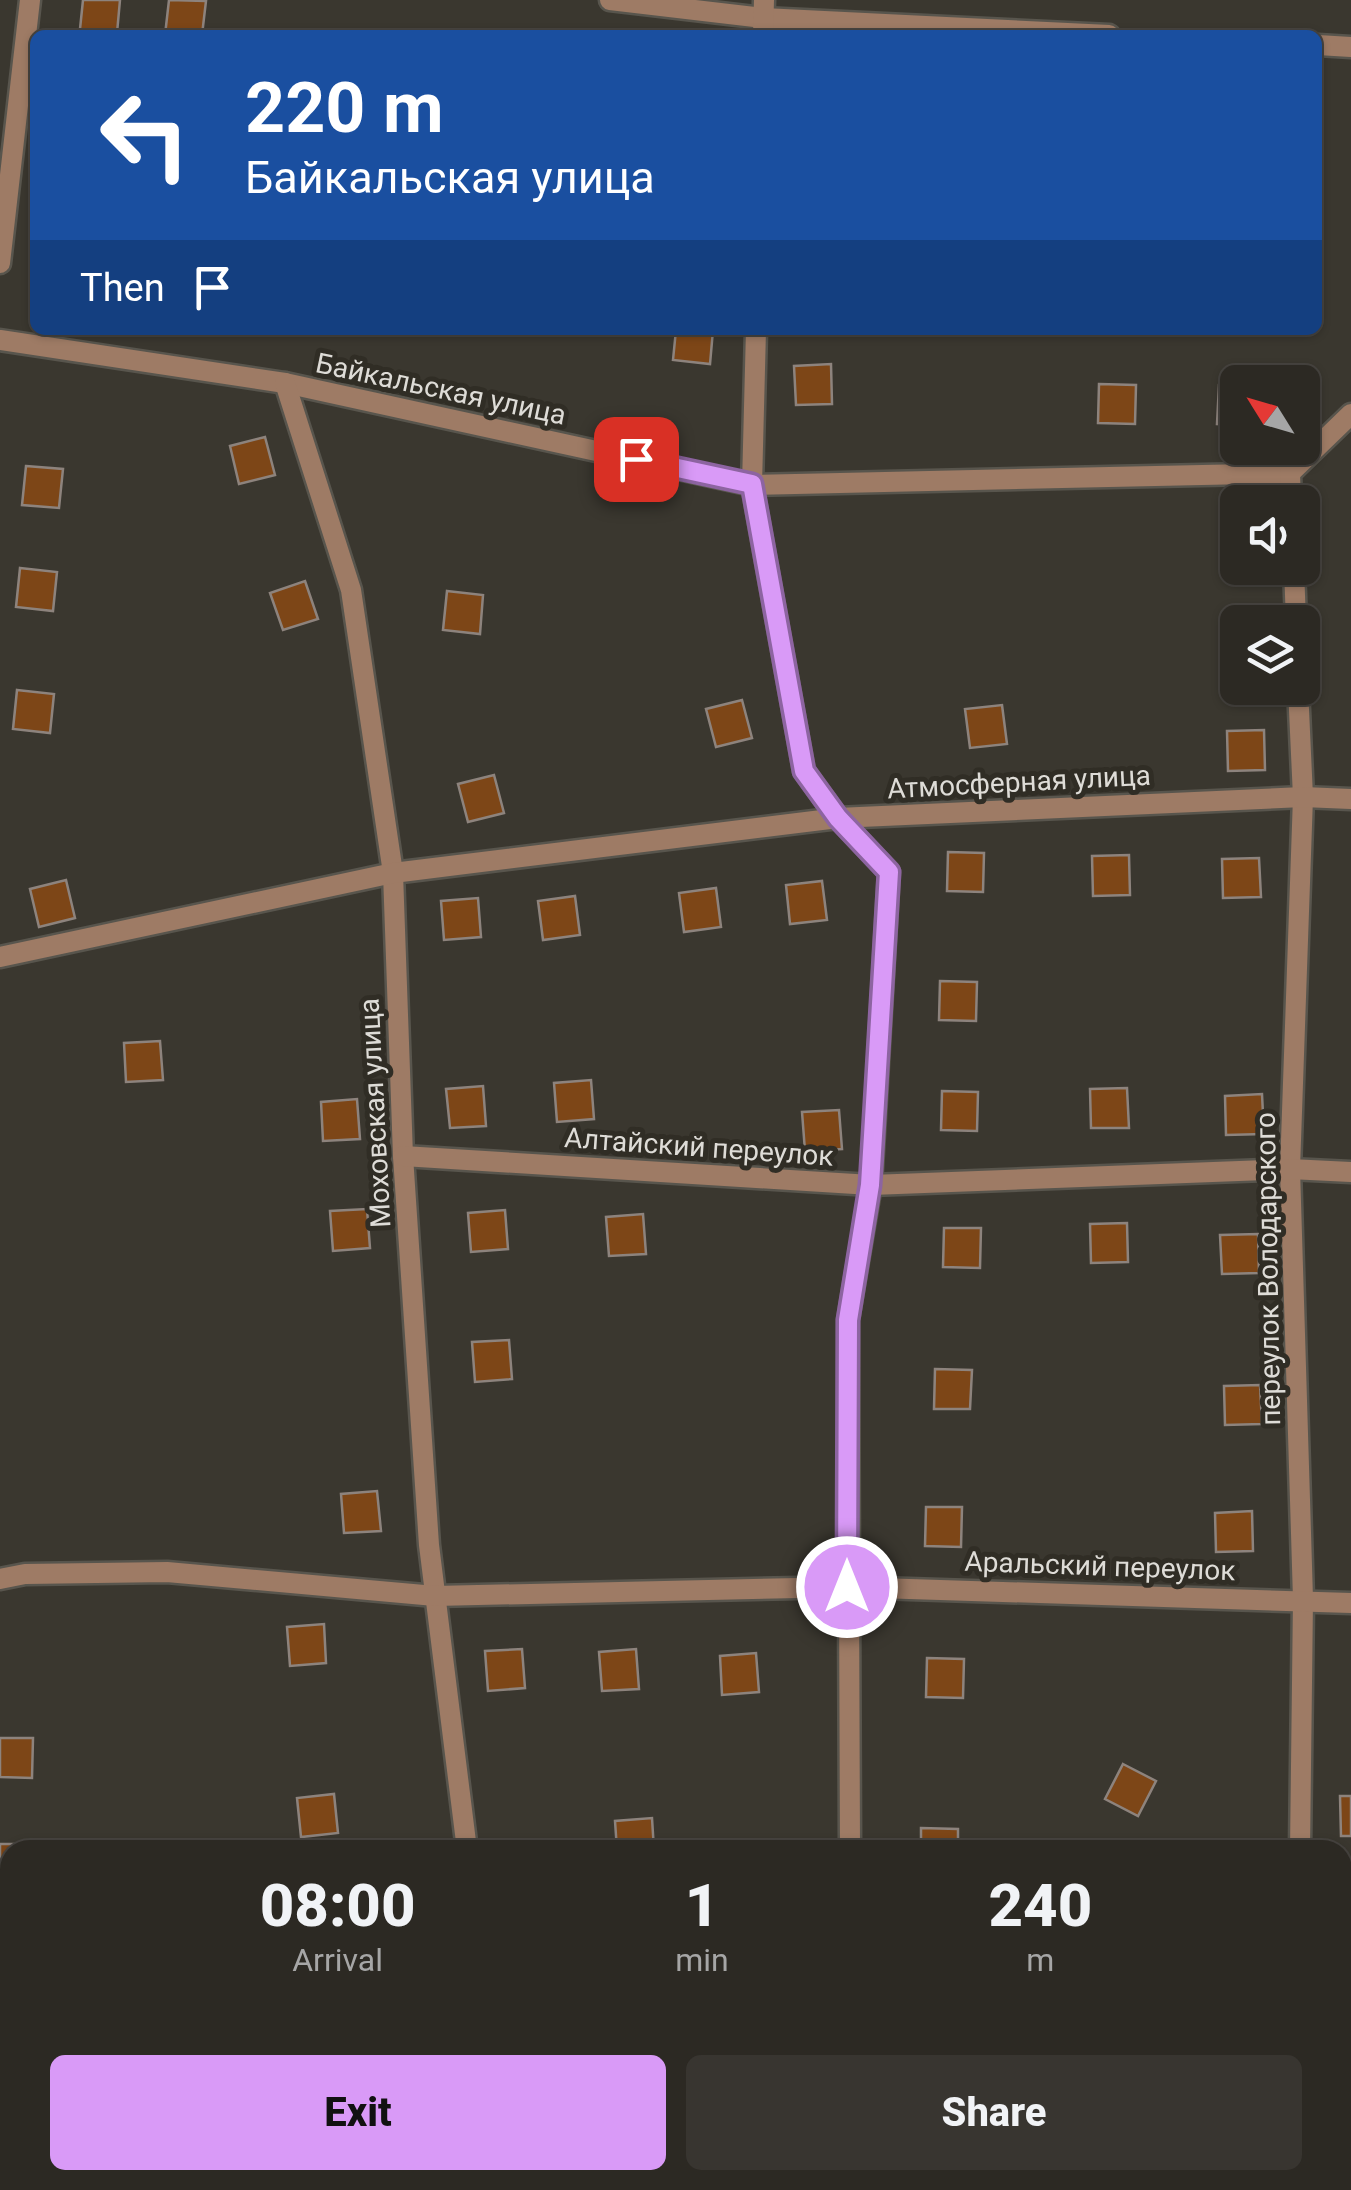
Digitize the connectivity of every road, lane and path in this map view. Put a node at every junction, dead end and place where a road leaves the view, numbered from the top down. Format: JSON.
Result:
{"nodes":[{"id":1,"x":30,"y":0,"type":"edge"},
{"id":2,"x":610,"y":0,"type":"edge"},
{"id":3,"x":764,"y":18,"type":"edge"},
{"id":4,"x":1008,"y":30,"type":"edge"},
{"id":5,"x":1322,"y":45,"type":"edge"},
{"id":6,"x":1351,"y":47,"type":"edge"},
{"id":7,"x":0,"y":263,"type":"edge"},
{"id":8,"x":756,"y":335,"type":"edge"},
{"id":9,"x":0,"y":340,"type":"edge"},
{"id":10,"x":285,"y":383,"type":"junction"},
{"id":11,"x":1351,"y":414,"type":"edge"},
{"id":12,"x":1290,"y":473,"type":"junction"},
{"id":13,"x":752,"y":484,"type":"junction"},
{"id":14,"x":1290,"y":485,"type":"edge"},
{"id":15,"x":1299,"y":705,"type":"edge"},
{"id":16,"x":1303,"y":796,"type":"junction"},
{"id":17,"x":1351,"y":798,"type":"edge"},
{"id":18,"x":838,"y":818,"type":"junction"},
{"id":19,"x":392,"y":873,"type":"junction"},
{"id":20,"x":0,"y":957,"type":"edge"},
{"id":21,"x":402,"y":1156,"type":"junction"},
{"id":22,"x":1290,"y":1169,"type":"junction"},
{"id":23,"x":1351,"y":1172,"type":"edge"},
{"id":24,"x":870,"y":1185,"type":"junction"},
{"id":25,"x":0,"y":1579,"type":"edge"},
{"id":26,"x":847,"y":1587,"type":"junction"},
{"id":27,"x":435,"y":1596,"type":"junction"},
{"id":28,"x":1303,"y":1599,"type":"junction"},
{"id":29,"x":1351,"y":1603,"type":"edge"},
{"id":30,"x":465,"y":1840,"type":"edge"},
{"id":31,"x":850,"y":1840,"type":"edge"},
{"id":32,"x":1300,"y":1840,"type":"edge"}],
"edges":[{"from":1,"to":7,"type":"street"},
{"from":2,"to":3,"type":"street"},
{"from":3,"to":4,"type":"street"},
{"from":5,"to":6,"type":"street"},
{"from":8,"to":13,"type":"street"},
{"from":9,"to":10,"type":"street","name":"Байкальская улица"},
{"from":10,"to":13,"type":"street","name":"Байкальская улица"},
{"from":10,"to":19,"type":"street","name":"Моховская улица"},
{"from":11,"to":12,"type":"street"},
{"from":12,"to":13,"type":"street","name":"Байкальская улица"},
{"from":12,"to":14,"type":"street"},
{"from":13,"to":18,"type":"street"},
{"from":15,"to":16,"type":"street","name":"переулок Володарского"},
{"from":16,"to":17,"type":"street","name":"Атмосферная улица"},
{"from":16,"to":18,"type":"street","name":"Атмосферная улица"},
{"from":16,"to":22,"type":"street","name":"переулок Володарского"},
{"from":18,"to":19,"type":"street","name":"Атмосферная улица"},
{"from":18,"to":24,"type":"street"},
{"from":19,"to":20,"type":"street","name":"Атмосферная улица"},
{"from":19,"to":21,"type":"street","name":"Моховская улица"},
{"from":21,"to":24,"type":"street","name":"Алтайский переулок"},
{"from":21,"to":27,"type":"street","name":"Моховская улица"},
{"from":22,"to":23,"type":"street","name":"Алтайский переулок"},
{"from":22,"to":24,"type":"street","name":"Алтайский переулок"},
{"from":22,"to":28,"type":"street","name":"переулок Володарского"},
{"from":24,"to":26,"type":"street"},
{"from":25,"to":27,"type":"street","name":"Аральский переулок"},
{"from":26,"to":27,"type":"street","name":"Аральский переулок"},
{"from":26,"to":28,"type":"street","name":"Аральский переулок"},
{"from":26,"to":31,"type":"street"},
{"from":27,"to":30,"type":"street","name":"Моховская улица"},
{"from":28,"to":29,"type":"street","name":"Аральский переулок"},
{"from":28,"to":32,"type":"street","name":"переулок Володарского"}]}
